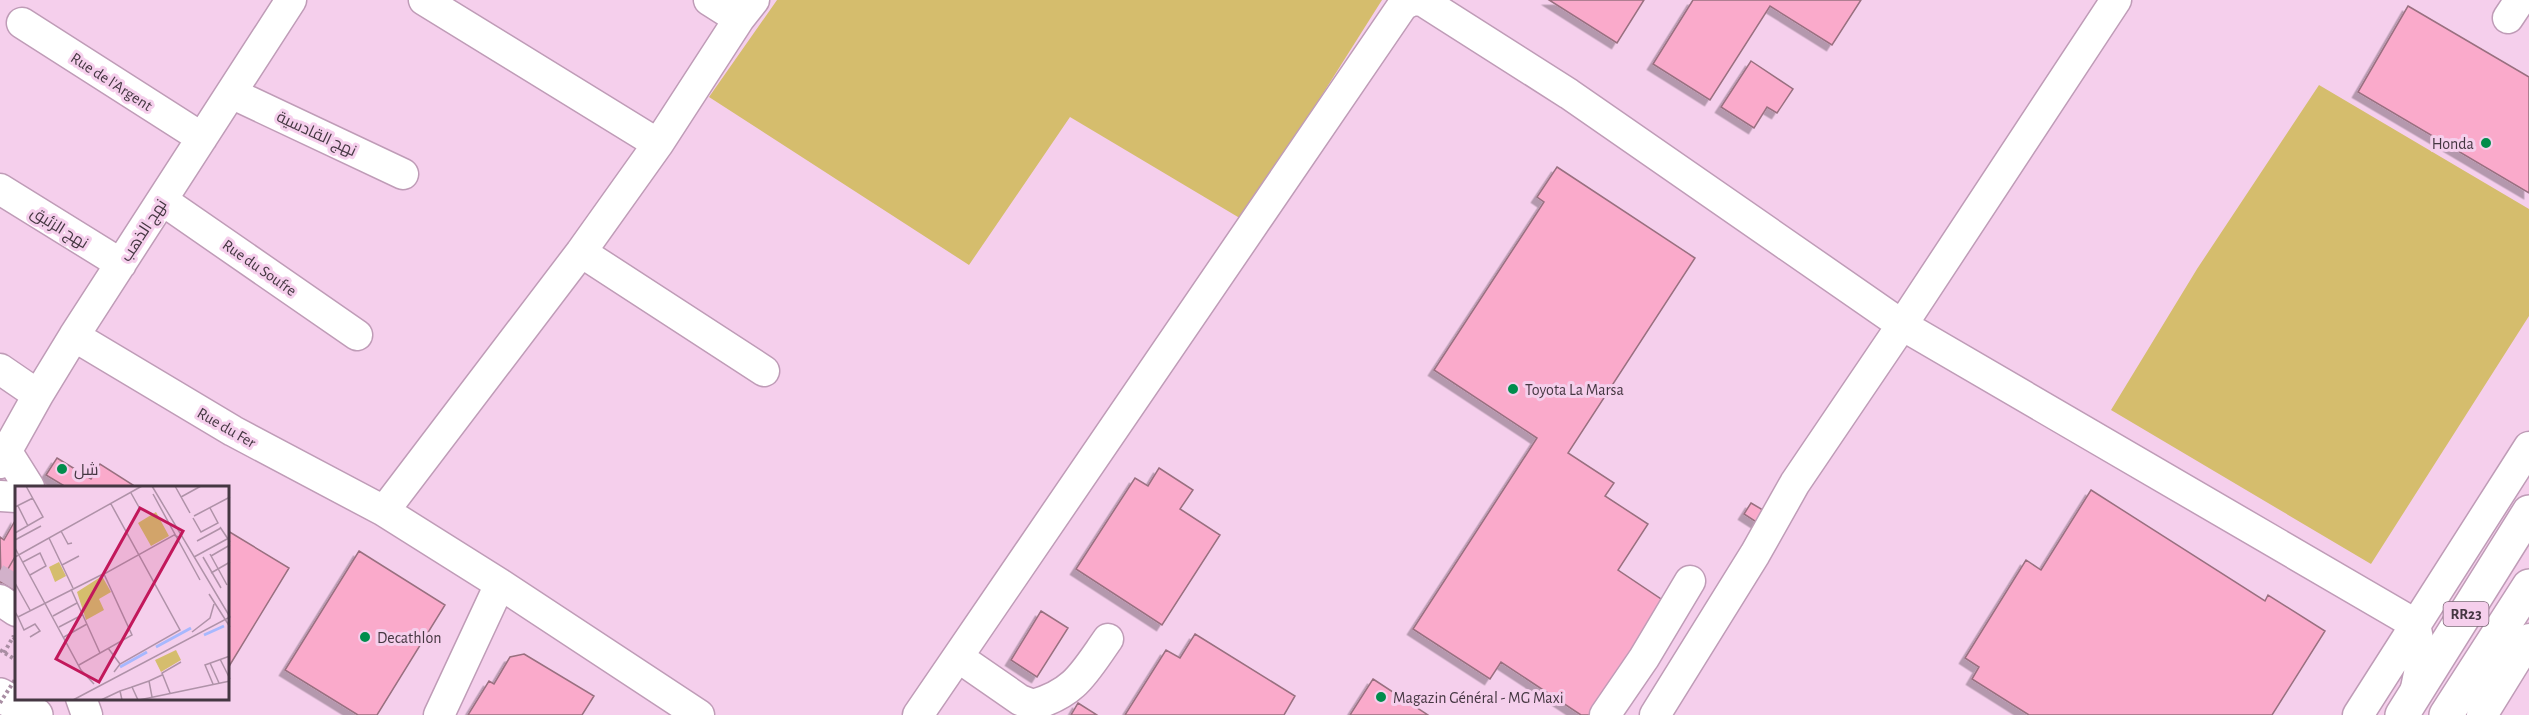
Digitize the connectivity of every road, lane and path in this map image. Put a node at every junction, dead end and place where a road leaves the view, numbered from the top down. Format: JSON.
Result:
{"nodes":[{"id":1,"x":424,"y":0,"type":"edge"},
{"id":2,"x":709,"y":0,"type":"edge"},
{"id":3,"x":1413,"y":0,"type":"edge"},
{"id":4,"x":2116,"y":0,"type":"edge"},
{"id":5,"x":278,"y":5,"type":"edge"},
{"id":6,"x":746,"y":10,"type":"edge"},
{"id":7,"x":22,"y":23,"type":"dead end"},
{"id":8,"x":231,"y":93,"type":"junction"},
{"id":9,"x":202,"y":138,"type":"junction"},
{"id":10,"x":658,"y":144,"type":"junction"},
{"id":11,"x":403,"y":174,"type":"dead end"},
{"id":12,"x":0,"y":189,"type":"edge"},
{"id":13,"x":162,"y":200,"type":"junction"},
{"id":14,"x":581,"y":252,"type":"junction"},
{"id":15,"x":121,"y":264,"type":"junction"},
{"id":16,"x":1902,"y":325,"type":"junction"},
{"id":17,"x":357,"y":335,"type":"dead end"},
{"id":18,"x":75,"y":336,"type":"junction"},
{"id":19,"x":0,"y":369,"type":"edge"},
{"id":20,"x":764,"y":371,"type":"dead end"},
{"id":21,"x":38,"y":395,"type":"junction"},
{"id":22,"x":2529,"y":447,"type":"edge"},
{"id":23,"x":3,"y":457,"type":"edge"},
{"id":24,"x":28,"y":486,"type":"edge"},
{"id":25,"x":0,"y":496,"type":"edge"},
{"id":26,"x":15,"y":498,"type":"edge"},
{"id":27,"x":384,"y":511,"type":"junction"},
{"id":28,"x":2529,"y":512,"type":"edge"},
{"id":29,"x":1690,"y":581,"type":"dead end"},
{"id":30,"x":500,"y":584,"type":"junction"},
{"id":31,"x":2529,"y":586,"type":"edge"},
{"id":32,"x":2415,"y":624,"type":"junction"},
{"id":33,"x":15,"y":638,"type":"edge"},
{"id":34,"x":1108,"y":639,"type":"dead end"},
{"id":35,"x":2529,"y":639,"type":"edge"},
{"id":36,"x":2,"y":651,"type":"edge"},
{"id":37,"x":958,"y":657,"type":"junction"},
{"id":38,"x":15,"y":659,"type":"edge"},
{"id":39,"x":15,"y":680,"type":"edge"},
{"id":40,"x":0,"y":695,"type":"edge"},
{"id":41,"x":81,"y":700,"type":"edge"},
{"id":42,"x":0,"y":703,"type":"edge"},
{"id":43,"x":2408,"y":706,"type":"edge"},
{"id":44,"x":2449,"y":713,"type":"edge"},
{"id":45,"x":36,"y":715,"type":"edge"},
{"id":46,"x":87,"y":715,"type":"edge"},
{"id":47,"x":439,"y":715,"type":"edge"},
{"id":48,"x":699,"y":715,"type":"edge"},
{"id":49,"x":918,"y":715,"type":"edge"},
{"id":50,"x":1605,"y":715,"type":"edge"},
{"id":51,"x":1655,"y":715,"type":"edge"},
{"id":52,"x":2358,"y":715,"type":"edge"},
{"id":53,"x":2482,"y":715,"type":"edge"}],
"edges":[{"from":1,"to":10,"type":"street"},
{"from":2,"to":6,"type":"street"},
{"from":3,"to":16,"type":"street"},
{"from":3,"to":37,"type":"street"},
{"from":4,"to":16,"type":"street"},
{"from":5,"to":8,"type":"street","name":"نهج الذهب"},
{"from":6,"to":10,"type":"street"},
{"from":7,"to":9,"type":"street","name":"Rue de l'Argent"},
{"from":8,"to":9,"type":"street","name":"نهج الذهب"},
{"from":8,"to":11,"type":"street","name":"نهج القادسية"},
{"from":9,"to":13,"type":"street","name":"نهج الذهب"},
{"from":10,"to":14,"type":"street"},
{"from":12,"to":15,"type":"street","name":"نهج الزئبق"},
{"from":13,"to":15,"type":"street","name":"نهج الذهب"},
{"from":13,"to":17,"type":"street","name":"Rue du Soufre"},
{"from":14,"to":20,"type":"street"},
{"from":14,"to":27,"type":"street"},
{"from":15,"to":18,"type":"street","name":"نهج الذهب"},
{"from":16,"to":32,"type":"street"},
{"from":16,"to":51,"type":"street"},
{"from":18,"to":21,"type":"street","name":"نهج الذهب"},
{"from":18,"to":27,"type":"street","name":"Rue du Fer"},
{"from":19,"to":21,"type":"street"},
{"from":21,"to":23,"type":"street","name":"نهج الذهب"},
{"from":22,"to":32,"type":"street"},
{"from":23,"to":24,"type":"street"},
{"from":25,"to":26,"type":"street"},
{"from":27,"to":30,"type":"street","name":"Rue du Fer"},
{"from":28,"to":43,"type":"highway","number":"RR23"},
{"from":29,"to":50,"type":"street"},
{"from":30,"to":47,"type":"street"},
{"from":30,"to":48,"type":"street","name":"Rue du Fer"},
{"from":31,"to":44,"type":"highway","number":"RR23"},
{"from":32,"to":43,"type":"street"},
{"from":32,"to":52,"type":"street"},
{"from":33,"to":36,"type":"path"},
{"from":34,"to":37,"type":"street"},
{"from":35,"to":53,"type":"street"},
{"from":36,"to":38,"type":"path"},
{"from":37,"to":49,"type":"street"},
{"from":39,"to":42,"type":"path","bridge":true},
{"from":40,"to":45,"type":"highway"},
{"from":41,"to":46,"type":"street"}]}
